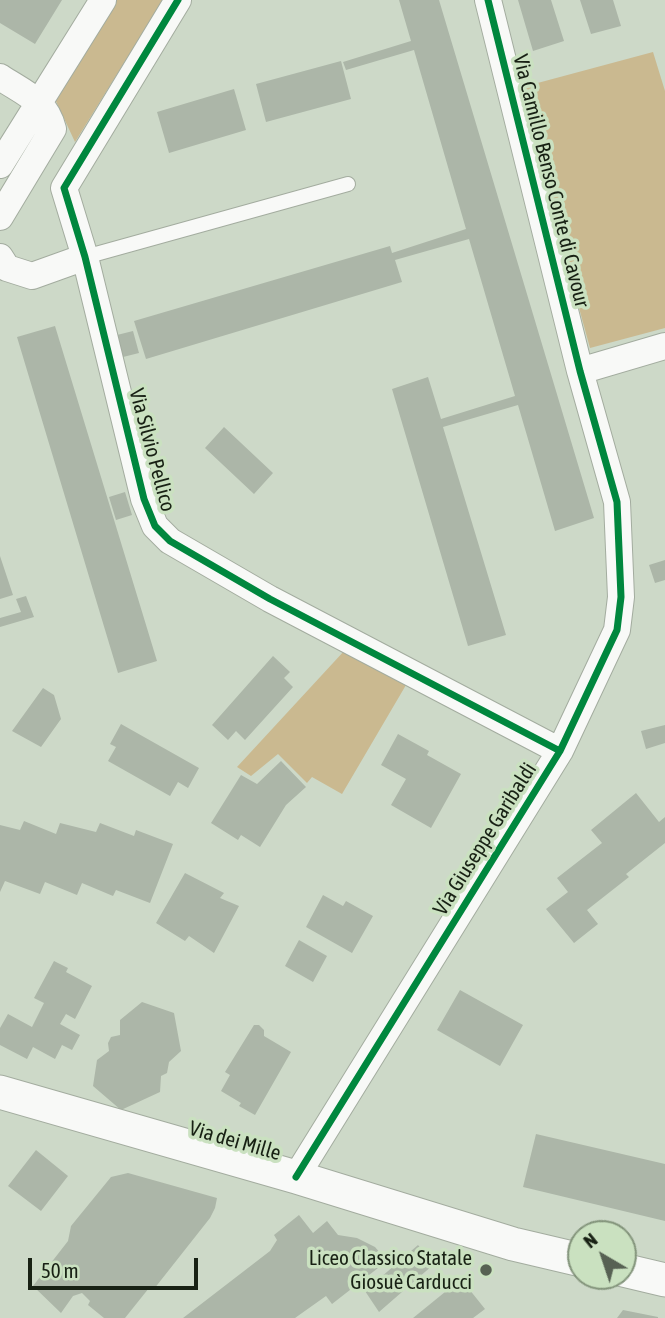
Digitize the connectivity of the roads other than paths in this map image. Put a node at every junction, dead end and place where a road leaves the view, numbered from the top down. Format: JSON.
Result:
{"nodes":[{"id":1,"x":103,"y":0,"type":"edge"},
{"id":2,"x":178,"y":0,"type":"edge"},
{"id":3,"x":488,"y":0,"type":"edge"},
{"id":4,"x":0,"y":77,"type":"edge"},
{"id":5,"x":39,"y":102,"type":"junction"},
{"id":6,"x":0,"y":166,"type":"edge"},
{"id":7,"x":348,"y":184,"type":"dead end"},
{"id":8,"x":0,"y":217,"type":"edge"},
{"id":9,"x":0,"y":257,"type":"edge"},
{"id":10,"x":85,"y":257,"type":"junction"},
{"id":11,"x":665,"y":346,"type":"edge"},
{"id":12,"x":580,"y":371,"type":"junction"},
{"id":13,"x":560,"y":751,"type":"junction"},
{"id":14,"x":0,"y":1092,"type":"edge"},
{"id":15,"x":296,"y":1177,"type":"junction"},
{"id":16,"x":567,"y":1257,"type":"edge"},
{"id":17,"x":637,"y":1273,"type":"edge"},
{"id":18,"x":665,"y":1280,"type":"edge"}],
"edges":[{"from":1,"to":5,"type":"street"},
{"from":2,"to":10,"type":"street","name":"Via Silvio Pellico"},
{"from":3,"to":12,"type":"street","name":"Via Camillo Benso Conte di Cavour"},
{"from":4,"to":5,"type":"street"},
{"from":5,"to":6,"type":"street"},
{"from":5,"to":8,"type":"street"},
{"from":7,"to":10,"type":"lane"},
{"from":9,"to":10,"type":"street"},
{"from":10,"to":13,"type":"street","name":"Via Silvio Pellico"},
{"from":11,"to":12,"type":"street"},
{"from":12,"to":13,"type":"street","name":"Via Giuseppe Garibaldi"},
{"from":13,"to":15,"type":"street","name":"Via Giuseppe Garibaldi"},
{"from":14,"to":15,"type":"street","name":"Via dei Mille"},
{"from":15,"to":16,"type":"street","name":"Via dei Mille"},
{"from":17,"to":18,"type":"street"}]}
